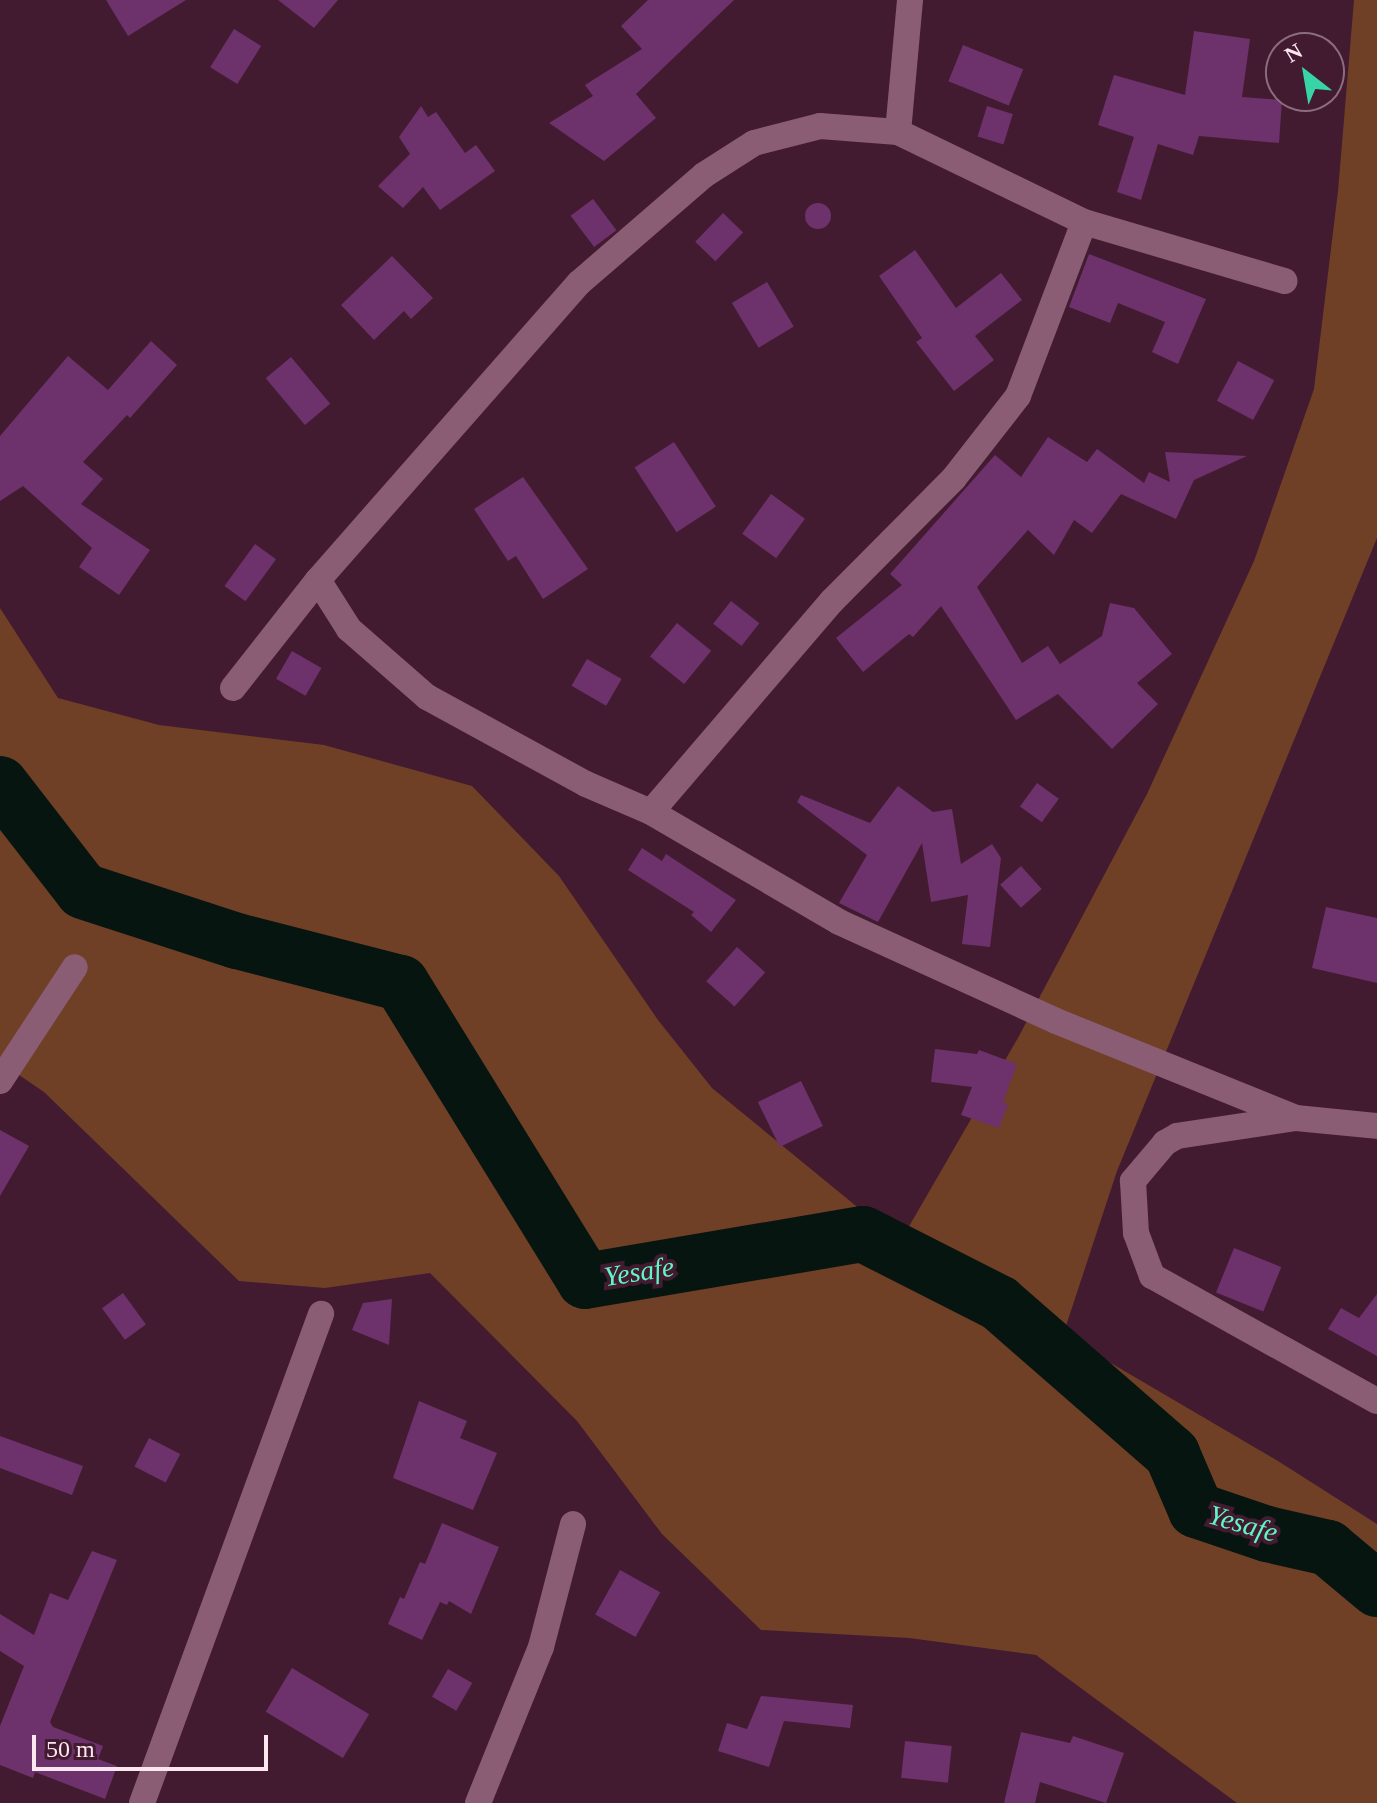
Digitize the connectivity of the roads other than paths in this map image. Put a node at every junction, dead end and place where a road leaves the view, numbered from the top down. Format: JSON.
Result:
{"nodes":[{"id":1,"x":910,"y":0,"type":"edge"},
{"id":2,"x":898,"y":132,"type":"junction"},
{"id":3,"x":1084,"y":222,"type":"junction"},
{"id":4,"x":1285,"y":281,"type":"dead end"},
{"id":5,"x":318,"y":580,"type":"junction"},
{"id":6,"x":233,"y":688,"type":"dead end"},
{"id":7,"x":651,"y":812,"type":"junction"},
{"id":8,"x":75,"y":967,"type":"dead end"},
{"id":9,"x":0,"y":1081,"type":"edge"},
{"id":10,"x":1296,"y":1118,"type":"junction"},
{"id":11,"x":1377,"y":1126,"type":"edge"},
{"id":12,"x":321,"y":1314,"type":"dead end"},
{"id":13,"x":1377,"y":1401,"type":"edge"},
{"id":14,"x":573,"y":1524,"type":"dead end"},
{"id":15,"x":142,"y":1803,"type":"edge"},
{"id":16,"x":478,"y":1803,"type":"edge"}],
"edges":[{"from":1,"to":2,"type":"street"},
{"from":2,"to":3,"type":"street"},
{"from":2,"to":5,"type":"street"},
{"from":3,"to":4,"type":"street"},
{"from":3,"to":7,"type":"street"},
{"from":5,"to":6,"type":"street"},
{"from":5,"to":7,"type":"street"},
{"from":7,"to":10,"type":"street"},
{"from":8,"to":9,"type":"street"},
{"from":10,"to":11,"type":"street"},
{"from":10,"to":13,"type":"street"},
{"from":12,"to":15,"type":"street"},
{"from":14,"to":16,"type":"street"}]}
